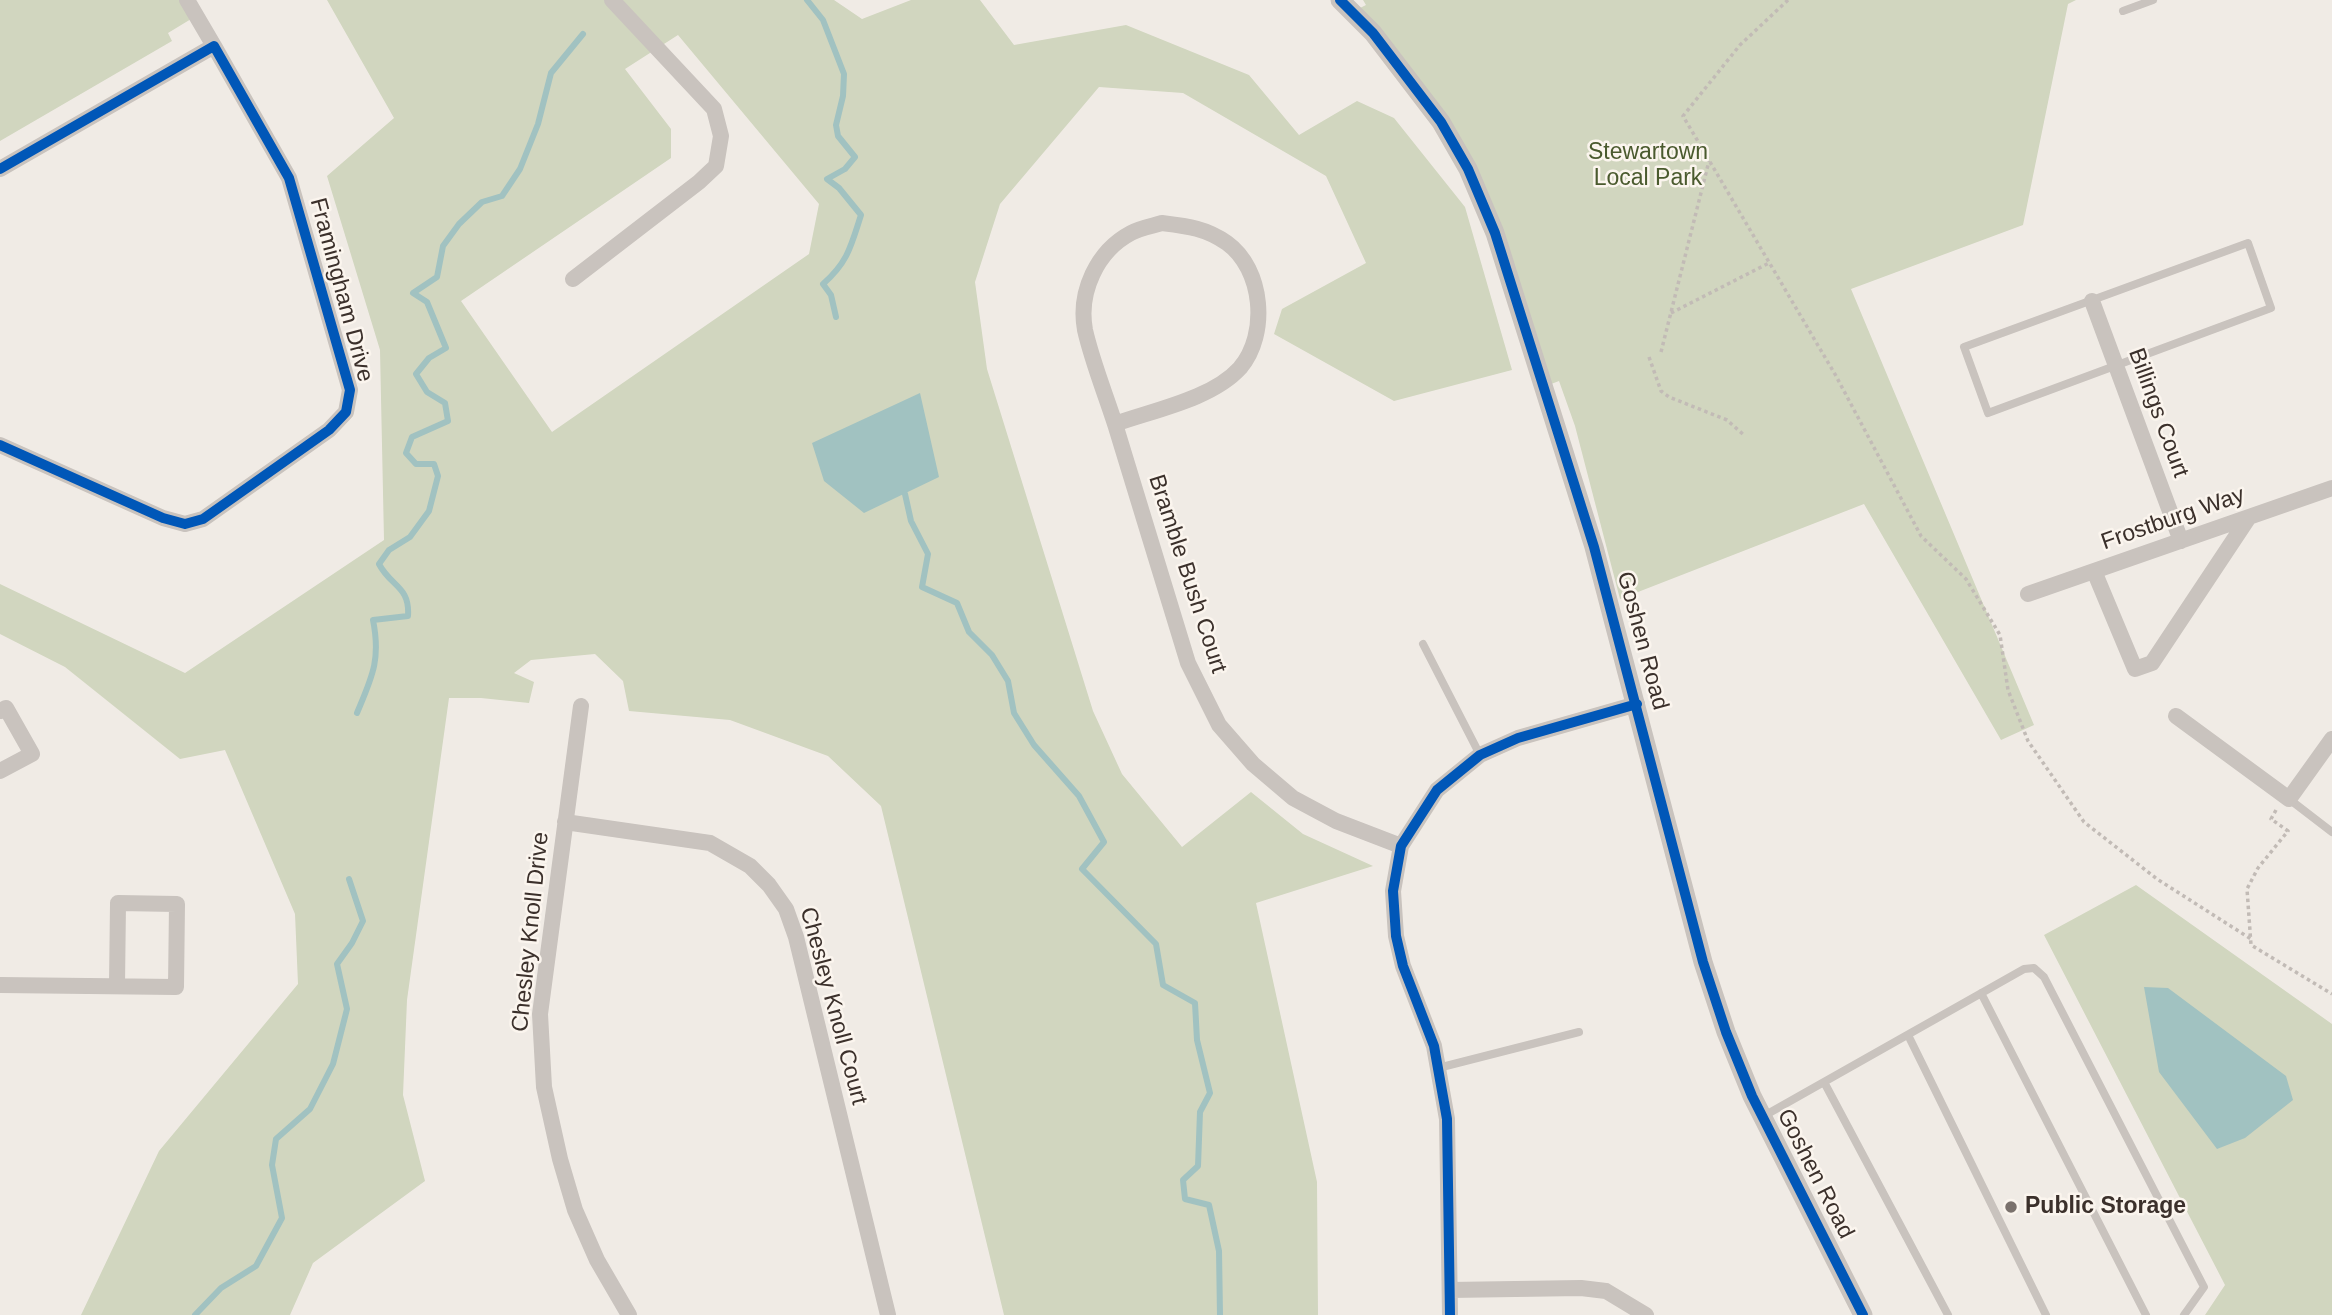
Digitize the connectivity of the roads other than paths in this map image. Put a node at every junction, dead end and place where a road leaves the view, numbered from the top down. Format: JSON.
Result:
{"nodes":[{"id":1,"x":187,"y":0,"type":"edge"},
{"id":2,"x":612,"y":0,"type":"edge"},
{"id":3,"x":1340,"y":0,"type":"edge"},
{"id":4,"x":2153,"y":0,"type":"edge"},
{"id":5,"x":2123,"y":11,"type":"dead end"},
{"id":6,"x":214,"y":46,"type":"junction"},
{"id":7,"x":0,"y":169,"type":"edge"},
{"id":8,"x":573,"y":279,"type":"dead end"},
{"id":9,"x":2092,"y":300,"type":"junction"},
{"id":10,"x":2116,"y":366,"type":"junction"},
{"id":11,"x":1115,"y":424,"type":"junction"},
{"id":12,"x":0,"y":445,"type":"edge"},
{"id":13,"x":2332,"y":488,"type":"edge"},
{"id":14,"x":2249,"y":517,"type":"junction"},
{"id":15,"x":2181,"y":541,"type":"junction"},
{"id":16,"x":2094,"y":571,"type":"junction"},
{"id":17,"x":2028,"y":594,"type":"dead end"},
{"id":18,"x":1423,"y":644,"type":"dead end"},
{"id":19,"x":1637,"y":704,"type":"junction"},
{"id":20,"x":581,"y":706,"type":"dead end"},
{"id":21,"x":0,"y":711,"type":"edge"},
{"id":22,"x":2176,"y":716,"type":"dead end"},
{"id":23,"x":2329,"y":750,"type":"edge"},
{"id":24,"x":1480,"y":755,"type":"junction"},
{"id":25,"x":0,"y":771,"type":"edge"},
{"id":26,"x":2287,"y":798,"type":"junction"},
{"id":27,"x":565,"y":822,"type":"junction"},
{"id":28,"x":2332,"y":832,"type":"edge"},
{"id":29,"x":1401,"y":846,"type":"junction"},
{"id":30,"x":0,"y":985,"type":"edge"},
{"id":31,"x":117,"y":986,"type":"junction"},
{"id":32,"x":1981,"y":993,"type":"junction"},
{"id":33,"x":1579,"y":1032,"type":"dead end"},
{"id":34,"x":1908,"y":1035,"type":"junction"},
{"id":35,"x":1438,"y":1068,"type":"junction"},
{"id":36,"x":1824,"y":1082,"type":"junction"},
{"id":37,"x":1762,"y":1117,"type":"junction"},
{"id":38,"x":1450,"y":1290,"type":"junction"},
{"id":39,"x":629,"y":1315,"type":"edge"},
{"id":40,"x":888,"y":1315,"type":"edge"},
{"id":41,"x":1450,"y":1315,"type":"edge"},
{"id":42,"x":1646,"y":1315,"type":"edge"},
{"id":43,"x":1863,"y":1315,"type":"edge"},
{"id":44,"x":1948,"y":1315,"type":"edge"},
{"id":45,"x":2046,"y":1315,"type":"edge"},
{"id":46,"x":2146,"y":1315,"type":"edge"},
{"id":47,"x":2184,"y":1315,"type":"edge"}],
"edges":[{"from":1,"to":6,"type":"street","name":"Framingham Drive"},
{"from":2,"to":8,"type":"street"},
{"from":3,"to":19,"type":"street","name":"Goshen Road"},
{"from":4,"to":5,"type":"lane"},
{"from":6,"to":7,"type":"street"},
{"from":6,"to":12,"type":"street","name":"Framingham Drive"},
{"from":9,"to":10,"type":"street","name":"Billings Court"},
{"from":9,"to":10,"type":"lane"},
{"from":9,"to":10,"type":"lane"},
{"from":10,"to":15,"type":"street","name":"Billings Court"},
{"from":11,"to":11,"type":"street","name":"Bramble Bush Court"},
{"from":11,"to":29,"type":"street","name":"Bramble Bush Court"},
{"from":13,"to":14,"type":"street","name":"Frostburg Way"},
{"from":14,"to":15,"type":"street","name":"Frostburg Way"},
{"from":14,"to":16,"type":"street"},
{"from":15,"to":16,"type":"street","name":"Frostburg Way"},
{"from":16,"to":17,"type":"street","name":"Frostburg Way"},
{"from":18,"to":24,"type":"lane"},
{"from":19,"to":24,"type":"street"},
{"from":19,"to":37,"type":"street","name":"Goshen Road"},
{"from":20,"to":27,"type":"street","name":"Chesley Knoll Drive"},
{"from":21,"to":25,"type":"street"},
{"from":22,"to":26,"type":"street"},
{"from":23,"to":26,"type":"street"},
{"from":24,"to":29,"type":"street"},
{"from":26,"to":28,"type":"lane"},
{"from":27,"to":39,"type":"street","name":"Chesley Knoll Drive"},
{"from":27,"to":40,"type":"street","name":"Chesley Knoll Court"},
{"from":29,"to":35,"type":"street"},
{"from":30,"to":31,"type":"street"},
{"from":31,"to":31,"type":"street"},
{"from":32,"to":34,"type":"lane"},
{"from":32,"to":46,"type":"lane"},
{"from":32,"to":47,"type":"lane"},
{"from":33,"to":35,"type":"lane"},
{"from":34,"to":36,"type":"lane"},
{"from":34,"to":45,"type":"lane"},
{"from":35,"to":38,"type":"street"},
{"from":36,"to":37,"type":"lane"},
{"from":36,"to":44,"type":"lane"},
{"from":37,"to":43,"type":"street","name":"Goshen Road"},
{"from":38,"to":41,"type":"street"},
{"from":38,"to":42,"type":"street"}]}
